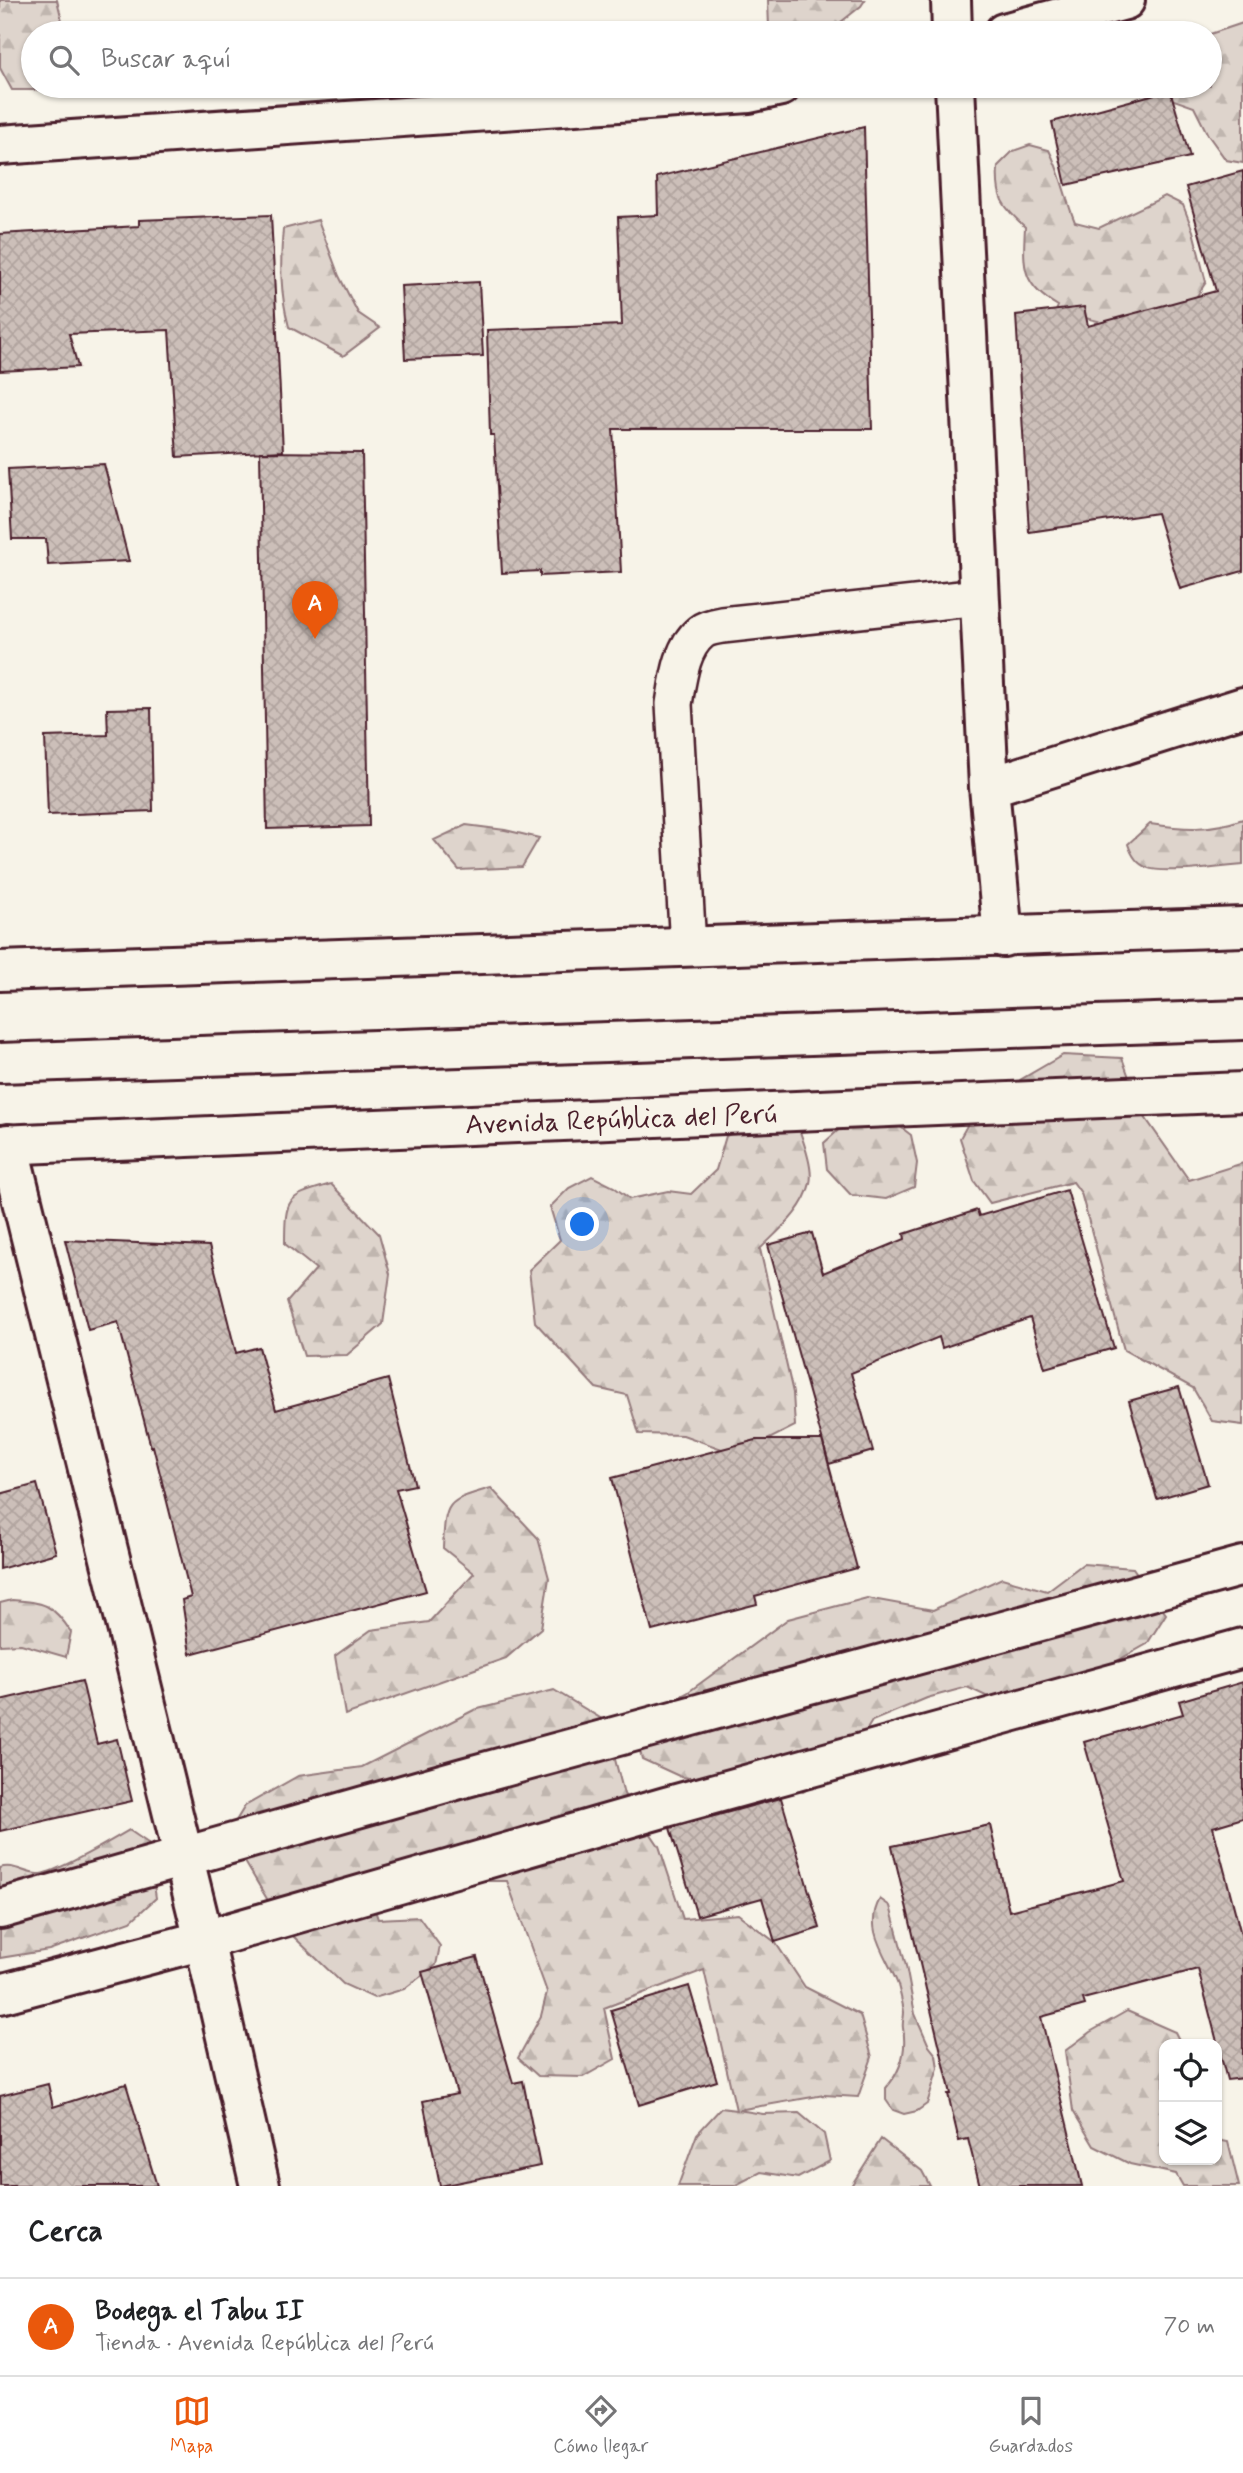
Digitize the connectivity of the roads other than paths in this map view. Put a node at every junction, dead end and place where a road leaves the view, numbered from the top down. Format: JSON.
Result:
{"nodes":[{"id":1,"x":951,"y":0,"type":"edge"},
{"id":2,"x":1125,"y":0,"type":"edge"},
{"id":3,"x":952,"y":21,"type":"edge"},
{"id":4,"x":1048,"y":21,"type":"edge"},
{"id":5,"x":677,"y":98,"type":"edge"},
{"id":6,"x":956,"y":98,"type":"edge"},
{"id":7,"x":0,"y":145,"type":"edge"},
{"id":8,"x":979,"y":597,"type":"junction"},
{"id":9,"x":1243,"y":707,"type":"edge"},
{"id":10,"x":989,"y":787,"type":"junction"},
{"id":11,"x":1243,"y":928,"type":"edge"},
{"id":12,"x":1003,"y":937,"type":"junction"},
{"id":13,"x":688,"y":947,"type":"junction"},
{"id":14,"x":0,"y":971,"type":"edge"},
{"id":15,"x":1243,"y":1020,"type":"edge"},
{"id":16,"x":0,"y":1063,"type":"edge"},
{"id":17,"x":1243,"y":1092,"type":"edge"},
{"id":18,"x":4,"y":1145,"type":"edge"},
{"id":19,"x":1243,"y":1566,"type":"edge"},
{"id":20,"x":1243,"y":1648,"type":"edge"},
{"id":21,"x":184,"y":1857,"type":"junction"},
{"id":22,"x":0,"y":1909,"type":"edge"},
{"id":23,"x":204,"y":1940,"type":"junction"},
{"id":24,"x":0,"y":1994,"type":"edge"},
{"id":25,"x":260,"y":2186,"type":"edge"}],
"edges":[{"from":1,"to":3,"type":"main road"},
{"from":2,"to":4,"type":"main road"},
{"from":5,"to":7,"type":"main road"},
{"from":6,"to":8,"type":"main road"},
{"from":8,"to":10,"type":"main road"},
{"from":8,"to":13,"type":"lane"},
{"from":9,"to":10,"type":"main road"},
{"from":10,"to":12,"type":"main road"},
{"from":11,"to":12,"type":"main road"},
{"from":12,"to":13,"type":"main road"},
{"from":13,"to":14,"type":"main road"},
{"from":15,"to":16,"type":"main road"},
{"from":17,"to":18,"type":"main road","name":"Avenida República del Perú"},
{"from":18,"to":21,"type":"main road"},
{"from":19,"to":21,"type":"main road"},
{"from":20,"to":23,"type":"main road"},
{"from":21,"to":22,"type":"main road"},
{"from":21,"to":23,"type":"main road"},
{"from":23,"to":24,"type":"main road"},
{"from":23,"to":25,"type":"main road"}]}
